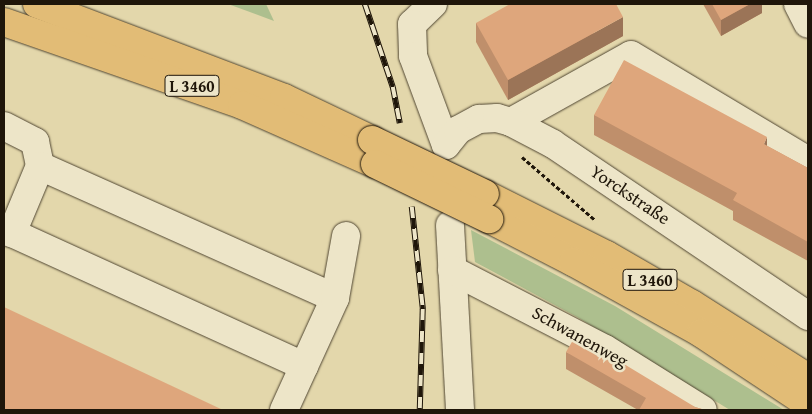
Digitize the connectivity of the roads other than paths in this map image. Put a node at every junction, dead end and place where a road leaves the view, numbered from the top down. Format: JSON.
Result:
{"nodes":[{"id":1,"x":37,"y":4,"type":"edge"},
{"id":2,"x":433,"y":4,"type":"edge"},
{"id":3,"x":798,"y":4,"type":"edge"},
{"id":4,"x":407,"y":14,"type":"edge"},
{"id":5,"x":4,"y":22,"type":"edge"},
{"id":6,"x":808,"y":24,"type":"edge"},
{"id":7,"x":511,"y":122,"type":"junction"},
{"id":8,"x":4,"y":126,"type":"edge"},
{"id":9,"x":374,"y":152,"type":"junction"},
{"id":10,"x":808,"y":161,"type":"edge"},
{"id":11,"x":40,"y":166,"type":"junction"},
{"id":12,"x":487,"y":206,"type":"junction"},
{"id":13,"x":450,"y":225,"type":"dead end"},
{"id":14,"x":346,"y":236,"type":"dead end"},
{"id":15,"x":8,"y":243,"type":"edge"},
{"id":16,"x":452,"y":270,"type":"junction"},
{"id":17,"x":335,"y":298,"type":"junction"},
{"id":18,"x":808,"y":316,"type":"edge"},
{"id":19,"x":304,"y":366,"type":"junction"},
{"id":20,"x":808,"y":378,"type":"edge"},
{"id":21,"x":808,"y":404,"type":"edge"},
{"id":22,"x":284,"y":410,"type":"edge"},
{"id":23,"x":460,"y":410,"type":"edge"},
{"id":24,"x":703,"y":410,"type":"edge"}],
"edges":[{"from":1,"to":9,"type":"main road","number":"L 3460"},
{"from":2,"to":4,"type":"street"},
{"from":3,"to":6,"type":"street"},
{"from":4,"to":7,"type":"street","name":"Yorckstraße"},
{"from":5,"to":9,"type":"main road","number":"L 3460"},
{"from":7,"to":10,"type":"street"},
{"from":7,"to":18,"type":"street","name":"Yorckstraße"},
{"from":8,"to":11,"type":"street"},
{"from":9,"to":12,"type":"main road","number":"L 3460","bridge":true},
{"from":11,"to":15,"type":"street"},
{"from":11,"to":17,"type":"street"},
{"from":12,"to":20,"type":"main road","number":"L 3460"},
{"from":12,"to":21,"type":"main road","number":"L 3460"},
{"from":13,"to":16,"type":"street"},
{"from":14,"to":17,"type":"street"},
{"from":15,"to":19,"type":"street"},
{"from":16,"to":23,"type":"street"},
{"from":16,"to":24,"type":"street","name":"Schwanenweg"},
{"from":17,"to":19,"type":"street"},
{"from":19,"to":22,"type":"street"}]}
